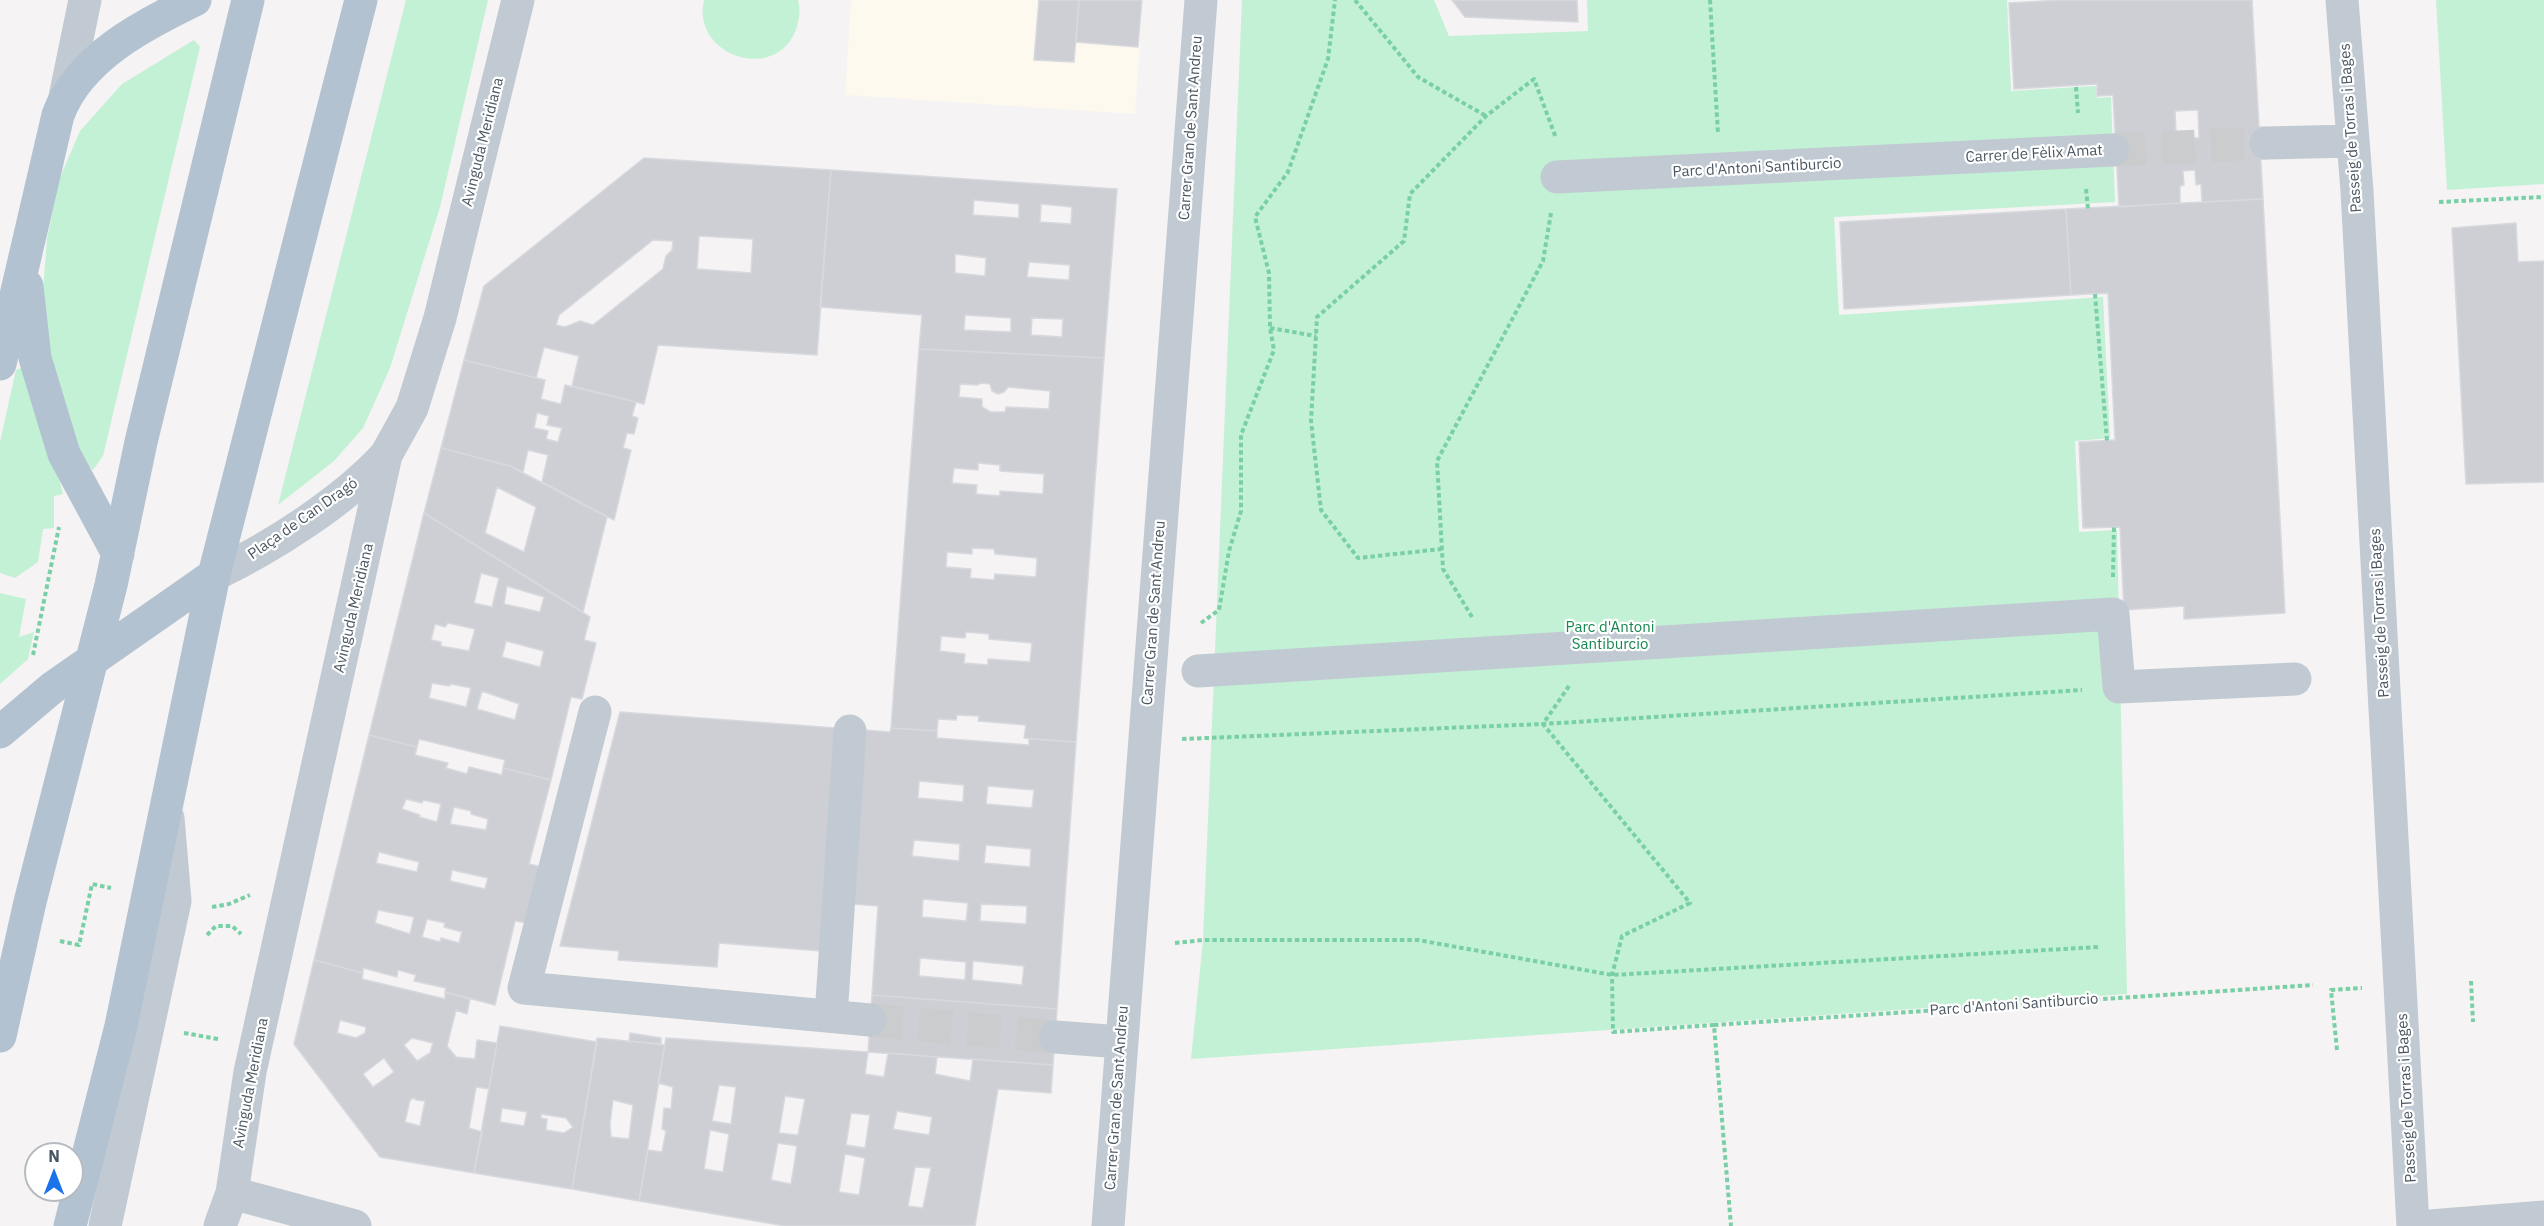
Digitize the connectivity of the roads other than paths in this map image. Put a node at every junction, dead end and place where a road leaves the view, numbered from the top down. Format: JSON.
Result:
{"nodes":[{"id":1,"x":85,"y":0,"type":"edge"},
{"id":2,"x":195,"y":0,"type":"edge"},
{"id":3,"x":248,"y":0,"type":"edge"},
{"id":4,"x":361,"y":0,"type":"edge"},
{"id":5,"x":518,"y":0,"type":"edge"},
{"id":6,"x":1201,"y":0,"type":"edge"},
{"id":7,"x":2342,"y":0,"type":"edge"},
{"id":8,"x":65,"y":96,"type":"junction"},
{"id":9,"x":2352,"y":141,"type":"junction"},
{"id":10,"x":2266,"y":143,"type":"tunnel mouth"},
{"id":11,"x":2113,"y":150,"type":"tunnel mouth"},
{"id":12,"x":1956,"y":158,"type":"joint"},
{"id":13,"x":1557,"y":177,"type":"road end"},
{"id":14,"x":26,"y":252,"type":"junction"},
{"id":15,"x":0,"y":364,"type":"edge"},
{"id":16,"x":386,"y":455,"type":"junction"},
{"id":17,"x":118,"y":554,"type":"junction"},
{"id":18,"x":214,"y":575,"type":"junction"},
{"id":19,"x":91,"y":660,"type":"junction"},
{"id":20,"x":1198,"y":670,"type":"dead end"},
{"id":21,"x":2295,"y":679,"type":"dead end"},
{"id":22,"x":595,"y":712,"type":"dead end"},
{"id":23,"x":850,"y":731,"type":"dead end"},
{"id":24,"x":0,"y":732,"type":"edge"},
{"id":25,"x":167,"y":804,"type":"junction"},
{"id":26,"x":831,"y":1016,"type":"junction"},
{"id":27,"x":870,"y":1020,"type":"tunnel mouth"},
{"id":28,"x":0,"y":1035,"type":"edge"},
{"id":29,"x":1055,"y":1037,"type":"tunnel mouth"},
{"id":30,"x":1121,"y":1042,"type":"junction"},
{"id":31,"x":232,"y":1193,"type":"junction"},
{"id":32,"x":2544,"y":1217,"type":"edge"},
{"id":33,"x":70,"y":1226,"type":"edge"},
{"id":34,"x":105,"y":1226,"type":"edge"},
{"id":35,"x":220,"y":1226,"type":"edge"},
{"id":36,"x":355,"y":1226,"type":"edge"},
{"id":37,"x":1107,"y":1226,"type":"edge"},
{"id":38,"x":2413,"y":1226,"type":"edge"},
{"id":39,"x":2430,"y":1226,"type":"edge"}],
"edges":[{"from":1,"to":8,"type":"street"},
{"from":2,"to":8,"type":"main road"},
{"from":3,"to":17,"type":"main road"},
{"from":4,"to":18,"type":"main road"},
{"from":5,"to":16,"type":"street","name":"Avinguda Meridiana"},
{"from":6,"to":30,"type":"street","name":"Carrer Gran de Sant Andreu"},
{"from":7,"to":9,"type":"street","name":"Passeig de Torras i Bages"},
{"from":8,"to":14,"type":"main road"},
{"from":9,"to":10,"type":"street"},
{"from":9,"to":38,"type":"street","name":"Passeig de Torras i Bages"},
{"from":11,"to":12,"type":"street","name":"Carrer de Fèlix Amat"},
{"from":12,"to":13,"type":"street","name":"Parc d'Antoni Santiburcio"},
{"from":14,"to":15,"type":"main road"},
{"from":14,"to":17,"type":"main road"},
{"from":16,"to":18,"type":"street","name":"Plaça de Can Dragó"},
{"from":16,"to":31,"type":"street","name":"Avinguda Meridiana"},
{"from":17,"to":19,"type":"main road"},
{"from":18,"to":19,"type":"main road"},
{"from":18,"to":25,"type":"main road"},
{"from":19,"to":24,"type":"main road"},
{"from":19,"to":28,"type":"main road"},
{"from":20,"to":21,"type":"street"},
{"from":22,"to":26,"type":"street"},
{"from":23,"to":26,"type":"street"},
{"from":25,"to":33,"type":"main road"},
{"from":25,"to":34,"type":"street"},
{"from":26,"to":27,"type":"street"},
{"from":29,"to":30,"type":"street"},
{"from":30,"to":37,"type":"street","name":"Carrer Gran de Sant Andreu"},
{"from":31,"to":35,"type":"street","name":"Avinguda Meridiana"},
{"from":31,"to":36,"type":"street"},
{"from":32,"to":39,"type":"street"}]}
